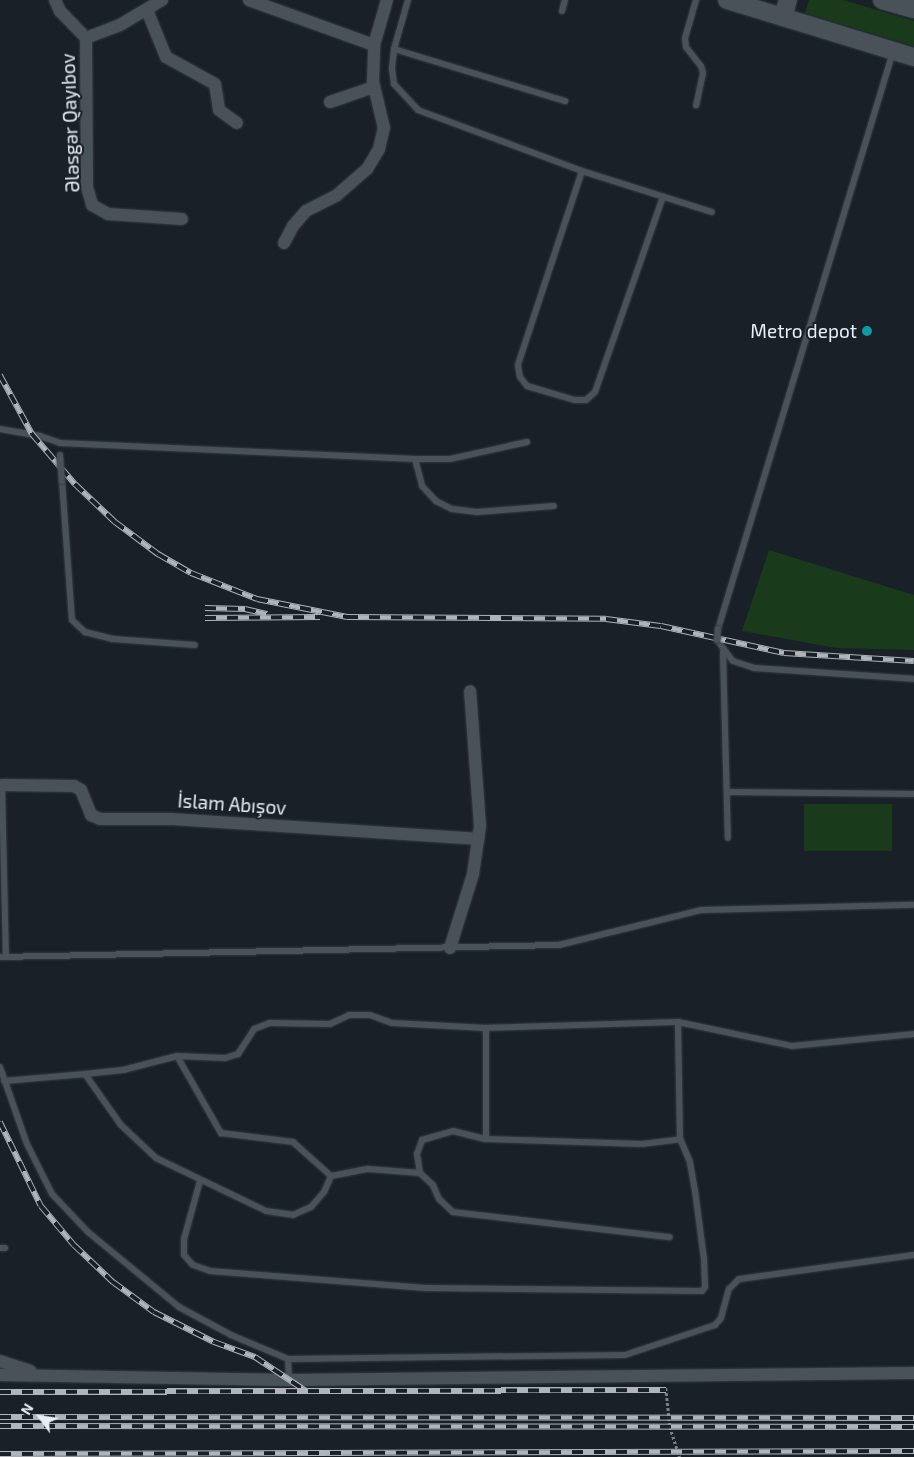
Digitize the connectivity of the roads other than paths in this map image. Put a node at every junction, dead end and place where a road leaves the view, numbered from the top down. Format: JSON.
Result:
{"nodes":[{"id":1,"x":55,"y":0,"type":"edge"},
{"id":2,"x":162,"y":0,"type":"edge"},
{"id":3,"x":249,"y":0,"type":"edge"},
{"id":4,"x":387,"y":0,"type":"edge"},
{"id":5,"x":408,"y":0,"type":"edge"},
{"id":6,"x":565,"y":0,"type":"edge"},
{"id":7,"x":696,"y":0,"type":"edge"},
{"id":8,"x":727,"y":0,"type":"edge"},
{"id":9,"x":788,"y":0,"type":"edge"},
{"id":10,"x":882,"y":0,"type":"edge"},
{"id":11,"x":914,"y":9,"type":"edge"},
{"id":12,"x":147,"y":10,"type":"junction"},
{"id":13,"x":562,"y":11,"type":"dead end"},
{"id":14,"x":783,"y":17,"type":"junction"},
{"id":15,"x":86,"y":38,"type":"junction"},
{"id":16,"x":374,"y":44,"type":"junction"},
{"id":17,"x":394,"y":49,"type":"junction"},
{"id":18,"x":894,"y":50,"type":"junction"},
{"id":19,"x":914,"y":56,"type":"edge"},
{"id":20,"x":374,"y":87,"type":"junction"},
{"id":21,"x":565,"y":101,"type":"dead end"},
{"id":22,"x":330,"y":102,"type":"dead end"},
{"id":23,"x":696,"y":105,"type":"dead end"},
{"id":24,"x":237,"y":123,"type":"dead end"},
{"id":25,"x":582,"y":171,"type":"junction"},
{"id":26,"x":662,"y":197,"type":"junction"},
{"id":27,"x":712,"y":212,"type":"dead end"},
{"id":28,"x":182,"y":219,"type":"dead end"},
{"id":29,"x":284,"y":242,"type":"dead end"},
{"id":30,"x":0,"y":430,"type":"edge"},
{"id":31,"x":527,"y":442,"type":"dead end"},
{"id":32,"x":60,"y":443,"type":"junction"},
{"id":33,"x":415,"y":460,"type":"junction"},
{"id":34,"x":554,"y":506,"type":"dead end"},
{"id":35,"x":195,"y":645,"type":"dead end"},
{"id":36,"x":723,"y":652,"type":"junction"},
{"id":37,"x":914,"y":679,"type":"edge"},
{"id":38,"x":470,"y":691,"type":"dead end"},
{"id":39,"x":2,"y":785,"type":"joint"},
{"id":40,"x":728,"y":792,"type":"junction"},
{"id":41,"x":914,"y":794,"type":"edge"},
{"id":42,"x":728,"y":838,"type":"dead end"},
{"id":43,"x":478,"y":839,"type":"junction"},
{"id":44,"x":914,"y":905,"type":"edge"},
{"id":45,"x":450,"y":948,"type":"junction"},
{"id":46,"x":3,"y":957,"type":"edge"},
{"id":47,"x":678,"y":1022,"type":"junction"},
{"id":48,"x":486,"y":1028,"type":"junction"},
{"id":49,"x":914,"y":1034,"type":"edge"},
{"id":50,"x":177,"y":1056,"type":"junction"},
{"id":51,"x":0,"y":1067,"type":"edge"},
{"id":52,"x":86,"y":1074,"type":"junction"},
{"id":53,"x":4,"y":1081,"type":"junction"},
{"id":54,"x":486,"y":1139,"type":"junction"},
{"id":55,"x":680,"y":1139,"type":"junction"},
{"id":56,"x":420,"y":1173,"type":"junction"},
{"id":57,"x":331,"y":1176,"type":"junction"},
{"id":58,"x":200,"y":1181,"type":"junction"},
{"id":59,"x":670,"y":1237,"type":"dead end"},
{"id":60,"x":914,"y":1255,"type":"edge"},
{"id":61,"x":288,"y":1359,"type":"junction"},
{"id":62,"x":0,"y":1361,"type":"edge"},
{"id":63,"x":914,"y":1372,"type":"edge"},
{"id":64,"x":0,"y":1375,"type":"edge"},
{"id":65,"x":42,"y":1375,"type":"junction"},
{"id":66,"x":289,"y":1380,"type":"junction"}],
"edges":[{"from":1,"to":15,"type":"street","name":"Ələsgər Qayıbov"},
{"from":2,"to":12,"type":"street","name":"Ələsgər Qayıbov"},
{"from":3,"to":16,"type":"street"},
{"from":4,"to":16,"type":"street"},
{"from":5,"to":17,"type":"lane"},
{"from":6,"to":13,"type":"lane"},
{"from":7,"to":23,"type":"lane"},
{"from":8,"to":14,"type":"main road"},
{"from":9,"to":14,"type":"main road"},
{"from":10,"to":11,"type":"main road"},
{"from":12,"to":15,"type":"street","name":"Ələsgər Qayıbov"},
{"from":12,"to":24,"type":"street"},
{"from":14,"to":18,"type":"main road"},
{"from":15,"to":28,"type":"street","name":"Ələsgər Qayıbov"},
{"from":16,"to":20,"type":"street"},
{"from":17,"to":21,"type":"lane"},
{"from":17,"to":25,"type":"lane"},
{"from":18,"to":19,"type":"main road"},
{"from":18,"to":36,"type":"lane","bridge":true},
{"from":20,"to":22,"type":"street"},
{"from":20,"to":29,"type":"street"},
{"from":25,"to":26,"type":"lane"},
{"from":25,"to":26,"type":"lane"},
{"from":26,"to":27,"type":"lane"},
{"from":30,"to":32,"type":"lane"},
{"from":31,"to":33,"type":"lane"},
{"from":32,"to":33,"type":"lane"},
{"from":32,"to":35,"type":"lane","bridge":true},
{"from":33,"to":34,"type":"lane"},
{"from":36,"to":37,"type":"lane"},
{"from":36,"to":40,"type":"lane"},
{"from":38,"to":43,"type":"street"},
{"from":39,"to":43,"type":"street","name":"İslam Abışov"},
{"from":39,"to":46,"type":"lane"},
{"from":40,"to":41,"type":"lane"},
{"from":40,"to":42,"type":"lane"},
{"from":43,"to":45,"type":"street"},
{"from":44,"to":45,"type":"lane"},
{"from":45,"to":46,"type":"lane"},
{"from":47,"to":48,"type":"lane"},
{"from":47,"to":49,"type":"lane"},
{"from":47,"to":55,"type":"lane"},
{"from":48,"to":50,"type":"lane"},
{"from":48,"to":54,"type":"lane"},
{"from":50,"to":52,"type":"lane"},
{"from":50,"to":57,"type":"lane"},
{"from":51,"to":53,"type":"lane"},
{"from":52,"to":53,"type":"lane"},
{"from":52,"to":58,"type":"lane"},
{"from":53,"to":61,"type":"lane"},
{"from":54,"to":55,"type":"lane"},
{"from":54,"to":56,"type":"lane"},
{"from":55,"to":58,"type":"lane"},
{"from":56,"to":57,"type":"lane"},
{"from":56,"to":59,"type":"lane"},
{"from":57,"to":58,"type":"lane"},
{"from":60,"to":61,"type":"lane"},
{"from":61,"to":66,"type":"lane"},
{"from":62,"to":65,"type":"street"},
{"from":63,"to":66,"type":"street"},
{"from":64,"to":65,"type":"street"},
{"from":65,"to":66,"type":"street"}]}
